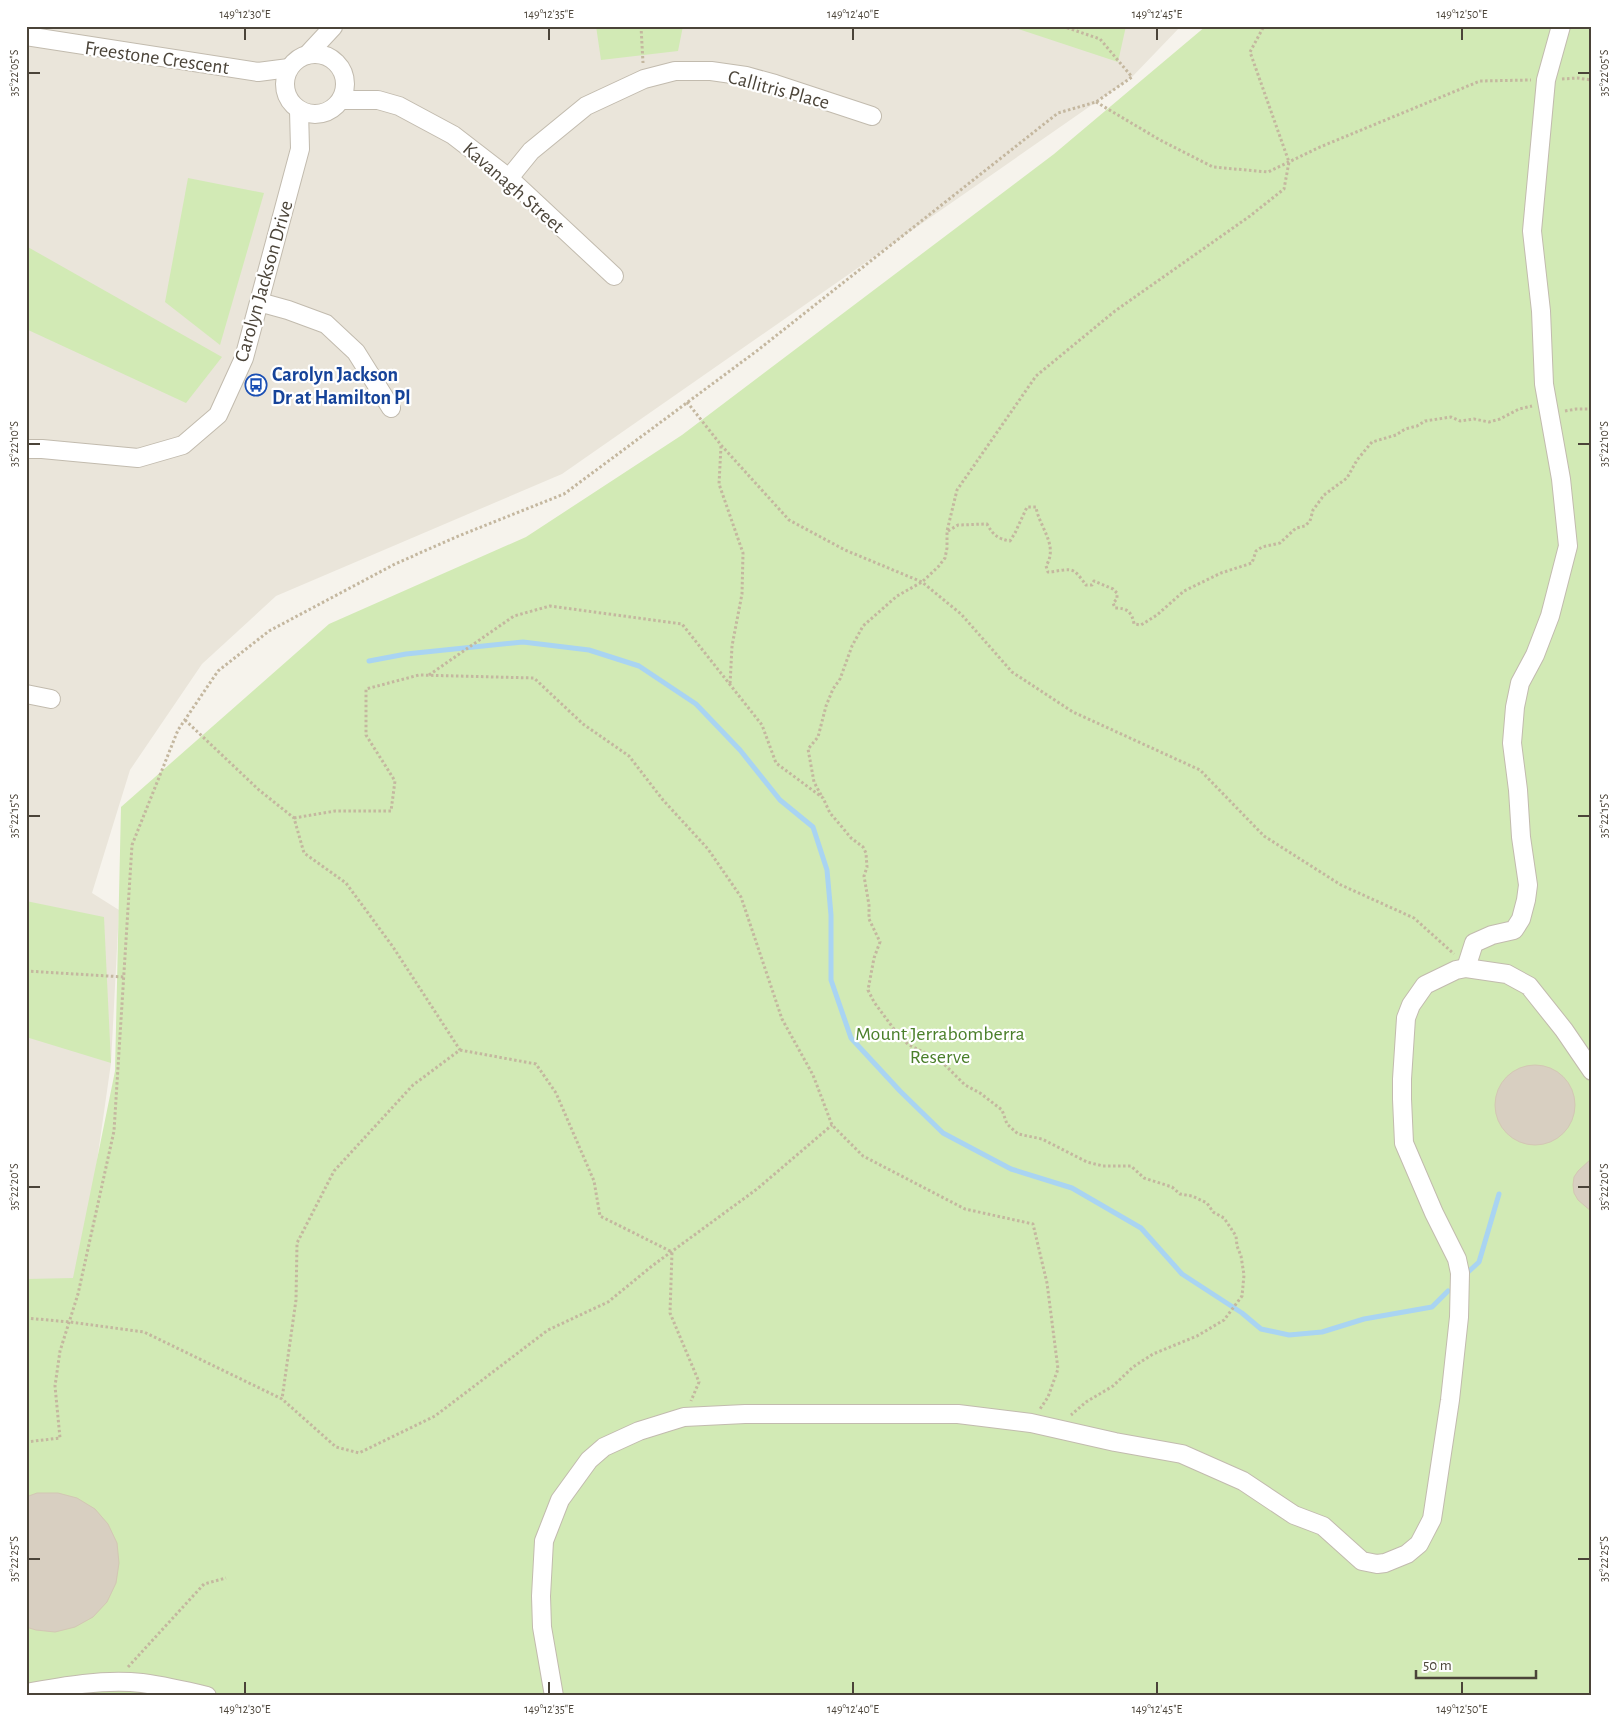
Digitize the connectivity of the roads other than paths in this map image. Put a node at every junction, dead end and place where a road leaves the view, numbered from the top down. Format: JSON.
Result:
{"nodes":[{"id":1,"x":1561,"y":26,"type":"edge"},
{"id":2,"x":333,"y":27,"type":"edge"},
{"id":3,"x":26,"y":36,"type":"edge"},
{"id":4,"x":307,"y":55,"type":"junction"},
{"id":5,"x":335,"y":61,"type":"junction"},
{"id":6,"x":289,"y":68,"type":"junction"},
{"id":7,"x":258,"y":72,"type":"junction"},
{"id":8,"x":345,"y":77,"type":"junction"},
{"id":9,"x":285,"y":92,"type":"junction"},
{"id":10,"x":341,"y":100,"type":"junction"},
{"id":11,"x":378,"y":100,"type":"junction"},
{"id":12,"x":299,"y":110,"type":"junction"},
{"id":13,"x":321,"y":114,"type":"junction"},
{"id":14,"x":872,"y":116,"type":"dead end"},
{"id":15,"x":300,"y":149,"type":"junction"},
{"id":16,"x":509,"y":178,"type":"junction"},
{"id":17,"x":614,"y":276,"type":"dead end"},
{"id":18,"x":259,"y":302,"type":"junction"},
{"id":19,"x":391,"y":408,"type":"dead end"},
{"id":20,"x":26,"y":449,"type":"edge"},
{"id":21,"x":26,"y":694,"type":"edge"},
{"id":22,"x":50,"y":699,"type":"dead end"},
{"id":23,"x":1466,"y":968,"type":"junction"},
{"id":24,"x":1592,"y":1071,"type":"edge"},
{"id":25,"x":26,"y":1693,"type":"edge"},
{"id":26,"x":207,"y":1696,"type":"edge"},
{"id":27,"x":554,"y":1696,"type":"edge"}],
"edges":[{"from":1,"to":23,"type":"street"},
{"from":2,"to":4,"type":"street"},
{"from":2,"to":5,"type":"street"},
{"from":3,"to":7,"type":"street","name":"Freestone Crescent"},
{"from":4,"to":5,"type":"street"},
{"from":4,"to":6,"type":"street"},
{"from":5,"to":8,"type":"street"},
{"from":6,"to":7,"type":"street","name":"Freestone Crescent"},
{"from":6,"to":9,"type":"street"},
{"from":7,"to":9,"type":"street","name":"Freestone Crescent"},
{"from":8,"to":10,"type":"street"},
{"from":8,"to":11,"type":"street","name":"Kavanagh Street"},
{"from":9,"to":12,"type":"street"},
{"from":10,"to":11,"type":"street","name":"Kavanagh Street"},
{"from":10,"to":13,"type":"street"},
{"from":11,"to":16,"type":"street","name":"Kavanagh Street"},
{"from":12,"to":13,"type":"street"},
{"from":12,"to":15,"type":"street","name":"Carolyn Jackson Drive"},
{"from":13,"to":15,"type":"street","name":"Carolyn Jackson Drive"},
{"from":14,"to":16,"type":"street","name":"Callitris Place"},
{"from":15,"to":18,"type":"street","name":"Carolyn Jackson Drive"},
{"from":16,"to":17,"type":"street","name":"Kavanagh Street"},
{"from":18,"to":19,"type":"street"},
{"from":18,"to":20,"type":"street","name":"Carolyn Jackson Drive"},
{"from":21,"to":22,"type":"street"},
{"from":23,"to":24,"type":"street"},
{"from":23,"to":27,"type":"street"},
{"from":25,"to":26,"type":"street"}]}
